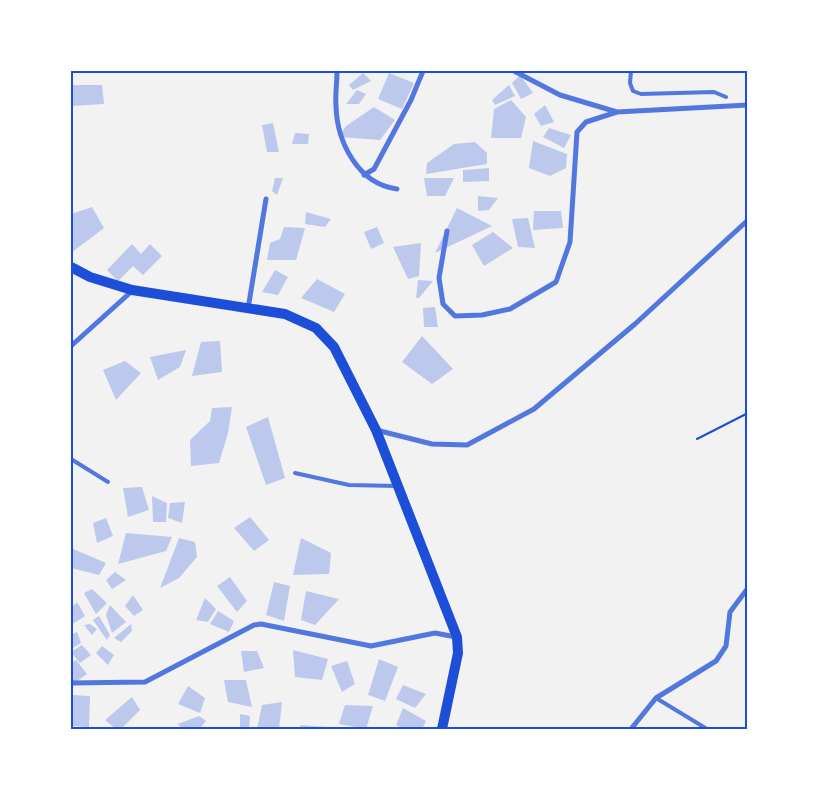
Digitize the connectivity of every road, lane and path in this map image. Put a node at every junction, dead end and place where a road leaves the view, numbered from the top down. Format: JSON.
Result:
{"nodes":[{"id":1,"x":337,"y":71,"type":"edge"},
{"id":2,"x":424,"y":71,"type":"edge"},
{"id":3,"x":514,"y":71,"type":"edge"},
{"id":4,"x":632,"y":71,"type":"edge"},
{"id":5,"x":726,"y":97,"type":"dead end"},
{"id":6,"x":748,"y":105,"type":"edge"},
{"id":7,"x":617,"y":112,"type":"junction"},
{"id":8,"x":364,"y":175,"type":"junction"},
{"id":9,"x":397,"y":189,"type":"dead end"},
{"id":10,"x":266,"y":199,"type":"dead end"},
{"id":11,"x":748,"y":220,"type":"edge"},
{"id":12,"x":447,"y":231,"type":"dead end"},
{"id":13,"x":71,"y":267,"type":"edge"},
{"id":14,"x":132,"y":290,"type":"junction"},
{"id":15,"x":248,"y":310,"type":"junction"},
{"id":16,"x":71,"y":346,"type":"edge"},
{"id":17,"x":748,"y":413,"type":"edge"},
{"id":18,"x":376,"y":430,"type":"junction"},
{"id":19,"x":698,"y":439,"type":"dead end"},
{"id":20,"x":71,"y":458,"type":"edge"},
{"id":21,"x":295,"y":473,"type":"dead end"},
{"id":22,"x":108,"y":482,"type":"dead end"},
{"id":23,"x":400,"y":486,"type":"junction"},
{"id":24,"x":748,"y":588,"type":"edge"},
{"id":25,"x":457,"y":637,"type":"junction"},
{"id":26,"x":71,"y":683,"type":"edge"},
{"id":27,"x":656,"y":698,"type":"junction"},
{"id":28,"x":442,"y":729,"type":"edge"},
{"id":29,"x":631,"y":729,"type":"edge"},
{"id":30,"x":707,"y":729,"type":"edge"}],
"edges":[{"from":1,"to":8,"type":"street"},
{"from":2,"to":8,"type":"street"},
{"from":3,"to":7,"type":"street"},
{"from":4,"to":5,"type":"lane"},
{"from":6,"to":7,"type":"street"},
{"from":7,"to":12,"type":"street"},
{"from":8,"to":9,"type":"street"},
{"from":10,"to":15,"type":"street"},
{"from":11,"to":18,"type":"street"},
{"from":13,"to":14,"type":"main road"},
{"from":14,"to":15,"type":"main road"},
{"from":14,"to":16,"type":"street"},
{"from":15,"to":18,"type":"main road"},
{"from":17,"to":19,"type":"path"},
{"from":18,"to":23,"type":"main road"},
{"from":20,"to":22,"type":"lane"},
{"from":21,"to":23,"type":"lane"},
{"from":23,"to":25,"type":"main road"},
{"from":24,"to":27,"type":"street"},
{"from":25,"to":26,"type":"street"},
{"from":25,"to":28,"type":"main road"},
{"from":27,"to":29,"type":"street"},
{"from":27,"to":30,"type":"lane"}]}
